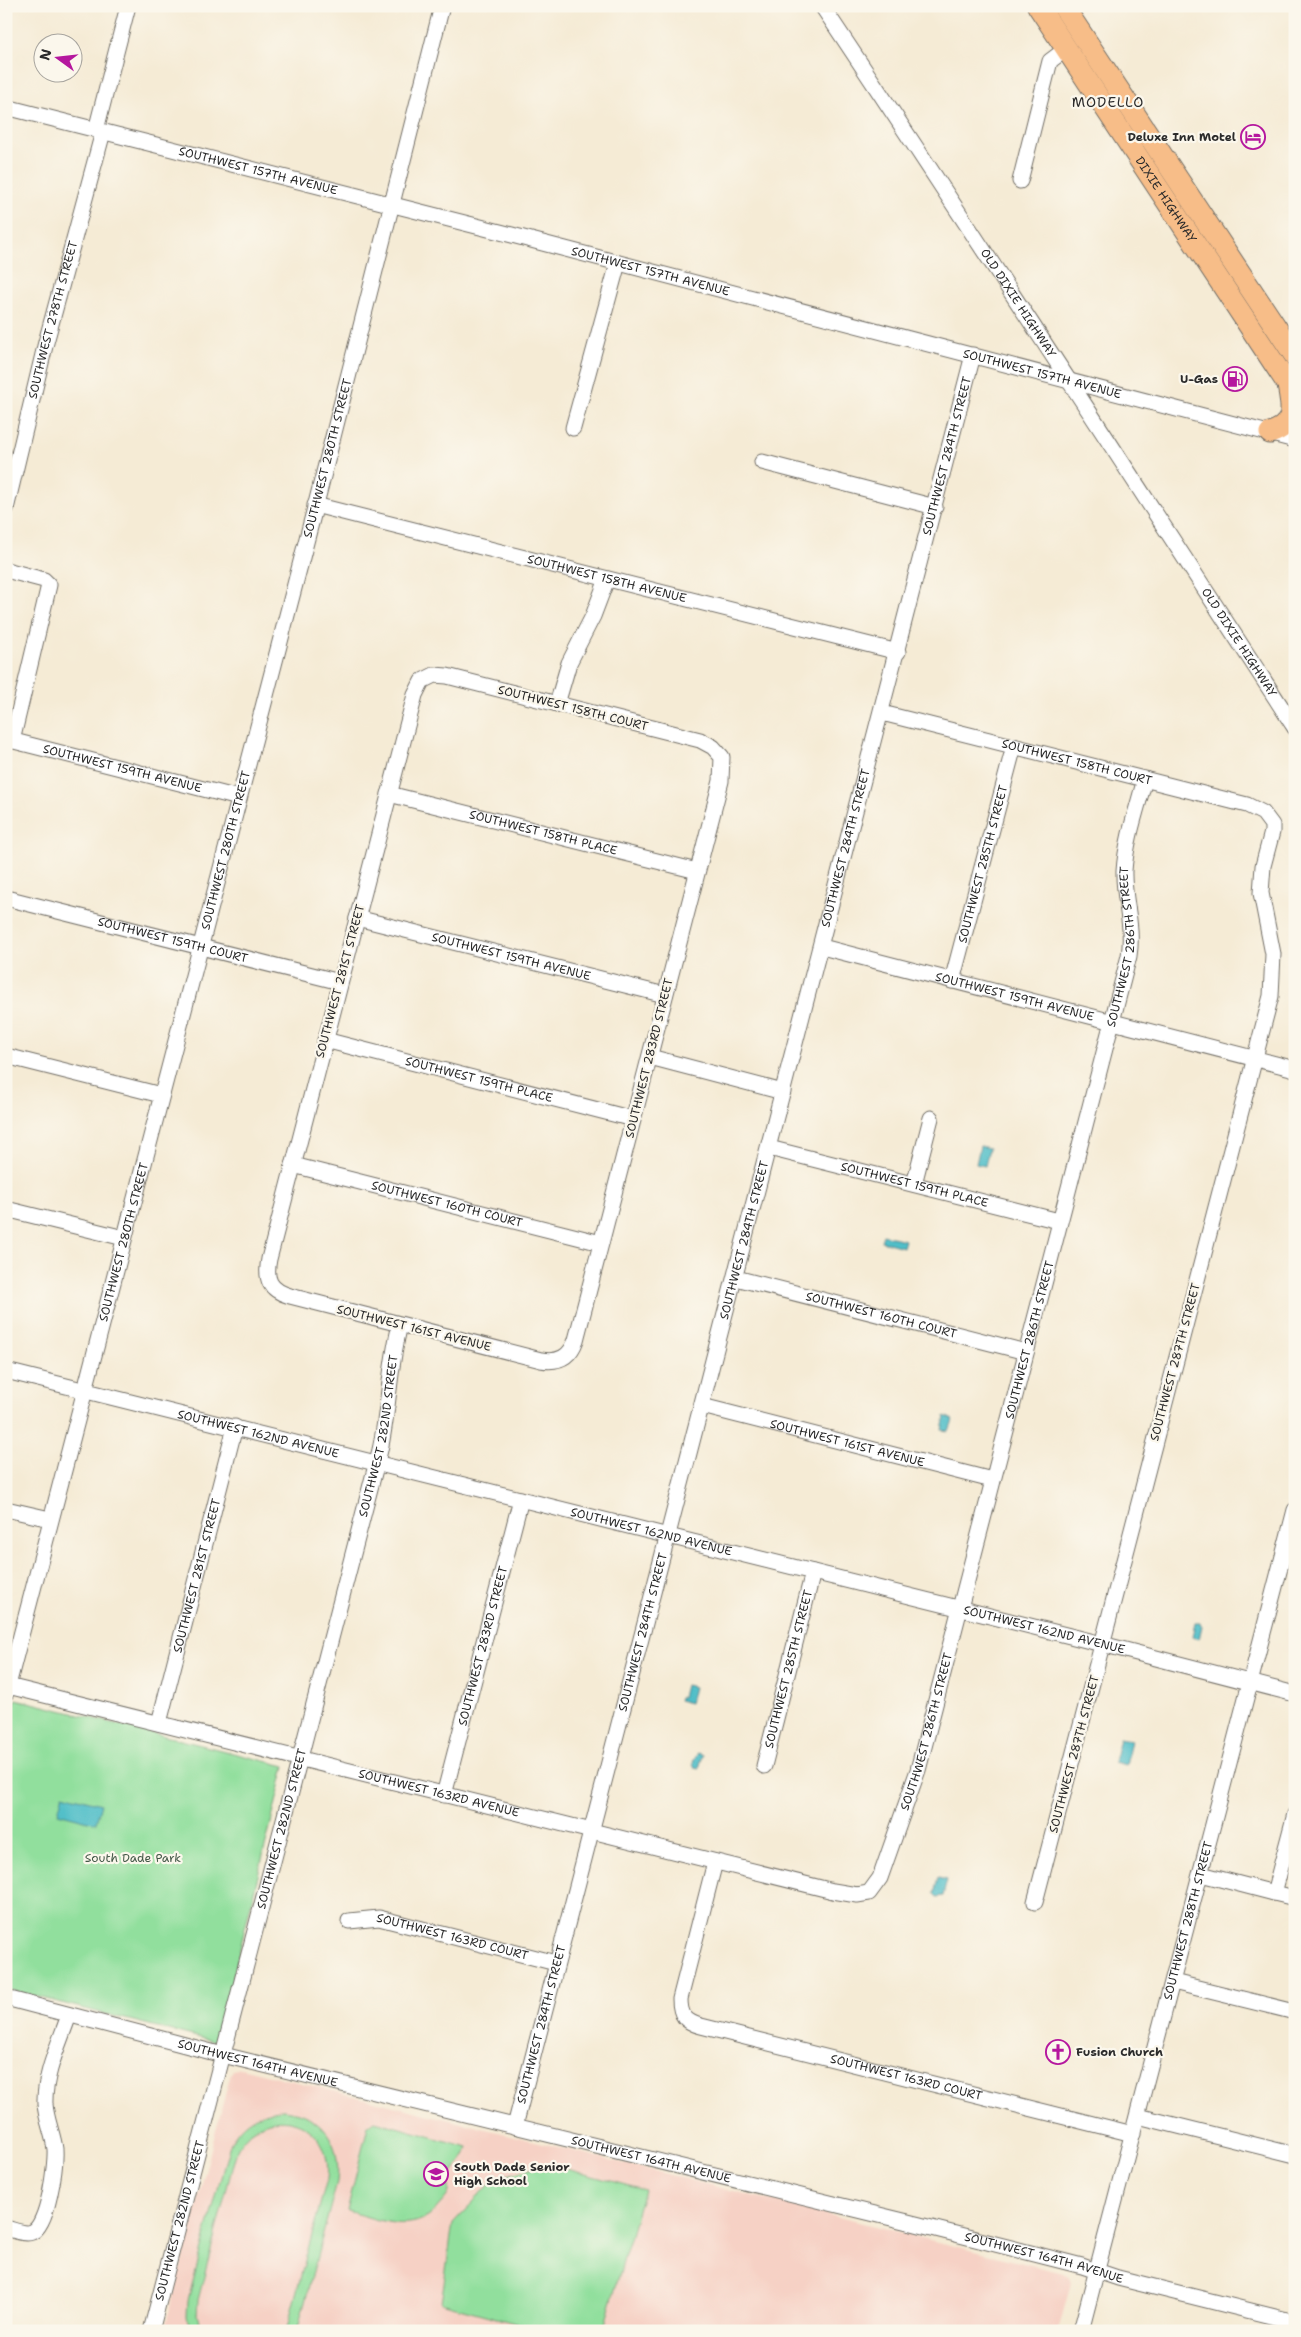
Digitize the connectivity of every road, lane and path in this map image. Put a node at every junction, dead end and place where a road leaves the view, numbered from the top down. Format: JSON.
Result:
{"nodes":[{"id":1,"x":128,"y":6,"type":"edge"},
{"id":2,"x":442,"y":6,"type":"edge"},
{"id":3,"x":822,"y":6,"type":"edge"},
{"id":4,"x":1038,"y":6,"type":"edge"},
{"id":5,"x":1064,"y":6,"type":"edge"},
{"id":6,"x":1066,"y":49,"type":"junction"},
{"id":7,"x":6,"y":107,"type":"edge"},
{"id":8,"x":99,"y":131,"type":"junction"},
{"id":9,"x":1160,"y":152,"type":"junction"},
{"id":10,"x":1020,"y":181,"type":"dead end"},
{"id":11,"x":392,"y":205,"type":"junction"},
{"id":12,"x":618,"y":263,"type":"junction"},
{"id":13,"x":973,"y":356,"type":"junction"},
{"id":14,"x":1295,"y":356,"type":"edge"},
{"id":15,"x":1067,"y":380,"type":"junction"},
{"id":16,"x":1292,"y":390,"type":"edge"},
{"id":17,"x":573,"y":428,"type":"dead end"},
{"id":18,"x":1270,"y":433,"type":"junction"},
{"id":19,"x":1295,"y":440,"type":"edge"},
{"id":20,"x":762,"y":462,"type":"dead end"},
{"id":21,"x":315,"y":505,"type":"junction"},
{"id":22,"x":935,"y":507,"type":"junction"},
{"id":23,"x":6,"y":509,"type":"edge"},
{"id":24,"x":6,"y":570,"type":"edge"},
{"id":25,"x":607,"y":579,"type":"junction"},
{"id":26,"x":898,"y":652,"type":"junction"},
{"id":27,"x":425,"y":678,"type":"joint"},
{"id":28,"x":557,"y":704,"type":"junction"},
{"id":29,"x":882,"y":713,"type":"junction"},
{"id":30,"x":1295,"y":728,"type":"edge"},
{"id":31,"x":9,"y":740,"type":"edge"},
{"id":32,"x":1014,"y":746,"type":"junction"},
{"id":33,"x":719,"y":752,"type":"joint"},
{"id":34,"x":1145,"y":779,"type":"junction"},
{"id":35,"x":389,"y":794,"type":"junction"},
{"id":36,"x":239,"y":798,"type":"junction"},
{"id":37,"x":1270,"y":820,"type":"joint"},
{"id":38,"x":698,"y":872,"type":"junction"},
{"id":39,"x":6,"y":898,"type":"edge"},
{"id":40,"x":357,"y":918,"type":"junction"},
{"id":41,"x":200,"y":946,"type":"junction"},
{"id":42,"x":822,"y":947,"type":"junction"},
{"id":43,"x":952,"y":981,"type":"junction"},
{"id":44,"x":340,"y":982,"type":"junction"},
{"id":45,"x":665,"y":995,"type":"junction"},
{"id":46,"x":1111,"y":1021,"type":"junction"},
{"id":47,"x":325,"y":1040,"type":"junction"},
{"id":48,"x":6,"y":1056,"type":"edge"},
{"id":49,"x":650,"y":1057,"type":"junction"},
{"id":50,"x":1254,"y":1059,"type":"junction"},
{"id":51,"x":1295,"y":1069,"type":"edge"},
{"id":52,"x":784,"y":1092,"type":"junction"},
{"id":53,"x":162,"y":1095,"type":"junction"},
{"id":54,"x":932,"y":1118,"type":"dead end"},
{"id":55,"x":633,"y":1119,"type":"junction"},
{"id":56,"x":769,"y":1148,"type":"junction"},
{"id":57,"x":293,"y":1166,"type":"junction"},
{"id":58,"x":914,"y":1184,"type":"junction"},
{"id":59,"x":6,"y":1209,"type":"edge"},
{"id":60,"x":1059,"y":1221,"type":"junction"},
{"id":61,"x":124,"y":1238,"type":"junction"},
{"id":62,"x":602,"y":1243,"type":"junction"},
{"id":63,"x":736,"y":1278,"type":"junction"},
{"id":64,"x":270,"y":1286,"type":"joint"},
{"id":65,"x":400,"y":1325,"type":"junction"},
{"id":66,"x":1026,"y":1352,"type":"junction"},
{"id":67,"x":561,"y":1360,"type":"joint"},
{"id":68,"x":6,"y":1371,"type":"edge"},
{"id":69,"x":84,"y":1390,"type":"junction"},
{"id":70,"x":702,"y":1406,"type":"junction"},
{"id":71,"x":235,"y":1427,"type":"junction"},
{"id":72,"x":377,"y":1463,"type":"junction"},
{"id":73,"x":992,"y":1480,"type":"junction"},
{"id":74,"x":521,"y":1499,"type":"junction"},
{"id":75,"x":6,"y":1509,"type":"edge"},
{"id":76,"x":1295,"y":1510,"type":"edge"},
{"id":77,"x":50,"y":1519,"type":"junction"},
{"id":78,"x":1292,"y":1532,"type":"edge"},
{"id":79,"x":668,"y":1536,"type":"junction"},
{"id":80,"x":813,"y":1572,"type":"junction"},
{"id":81,"x":960,"y":1609,"type":"junction"},
{"id":82,"x":1102,"y":1644,"type":"junction"},
{"id":83,"x":12,"y":1646,"type":"edge"},
{"id":84,"x":1251,"y":1682,"type":"junction"},
{"id":85,"x":7,"y":1690,"type":"edge"},
{"id":86,"x":1295,"y":1694,"type":"edge"},
{"id":87,"x":159,"y":1723,"type":"junction"},
{"id":88,"x":300,"y":1758,"type":"junction"},
{"id":89,"x":764,"y":1766,"type":"dead end"},
{"id":90,"x":444,"y":1795,"type":"junction"},
{"id":91,"x":1295,"y":1814,"type":"edge"},
{"id":92,"x":591,"y":1831,"type":"junction"},
{"id":93,"x":715,"y":1862,"type":"junction"},
{"id":94,"x":1201,"y":1874,"type":"junction"},
{"id":95,"x":868,"y":1893,"type":"joint"},
{"id":96,"x":1274,"y":1893,"type":"junction"},
{"id":97,"x":1295,"y":1898,"type":"edge"},
{"id":98,"x":1035,"y":1902,"type":"dead end"},
{"id":99,"x":349,"y":1922,"type":"dead end"},
{"id":100,"x":556,"y":1963,"type":"junction"},
{"id":101,"x":1173,"y":1982,"type":"junction"},
{"id":102,"x":6,"y":1998,"type":"edge"},
{"id":103,"x":1295,"y":2012,"type":"edge"},
{"id":104,"x":69,"y":2015,"type":"junction"},
{"id":105,"x":223,"y":2055,"type":"junction"},
{"id":106,"x":1138,"y":2116,"type":"junction"},
{"id":107,"x":515,"y":2126,"type":"junction"},
{"id":108,"x":1133,"y":2134,"type":"junction"},
{"id":109,"x":1295,"y":2155,"type":"edge"},
{"id":110,"x":6,"y":2228,"type":"edge"},
{"id":111,"x":1097,"y":2271,"type":"junction"},
{"id":112,"x":1295,"y":2322,"type":"edge"},
{"id":113,"x":151,"y":2331,"type":"edge"},
{"id":114,"x":1081,"y":2331,"type":"edge"}],
"edges":[{"from":1,"to":8,"type":"street","name":"SOUTHWEST 278TH STREET"},
{"from":2,"to":11,"type":"street","name":"SOUTHWEST 280TH STREET"},
{"from":3,"to":15,"type":"street","name":"OLD DIXIE HIGHWAY"},
{"from":4,"to":6,"type":"highway","name":"DIXIE HIGHWAY"},
{"from":5,"to":9,"type":"highway","name":"DIXIE HIGHWAY"},
{"from":6,"to":9,"type":"highway"},
{"from":6,"to":10,"type":"street"},
{"from":6,"to":16,"type":"highway","name":"DIXIE HIGHWAY"},
{"from":7,"to":8,"type":"street","name":"SOUTHWEST 157TH AVENUE"},
{"from":8,"to":11,"type":"street","name":"SOUTHWEST 157TH AVENUE"},
{"from":8,"to":23,"type":"street","name":"SOUTHWEST 278TH STREET"},
{"from":9,"to":14,"type":"highway","name":"DIXIE HIGHWAY"},
{"from":11,"to":12,"type":"street","name":"SOUTHWEST 157TH AVENUE"},
{"from":11,"to":21,"type":"street","name":"SOUTHWEST 280TH STREET"},
{"from":12,"to":13,"type":"street","name":"SOUTHWEST 157TH AVENUE"},
{"from":12,"to":17,"type":"street"},
{"from":13,"to":15,"type":"street","name":"SOUTHWEST 157TH AVENUE"},
{"from":13,"to":22,"type":"street","name":"SOUTHWEST 284TH STREET"},
{"from":15,"to":18,"type":"street","name":"SOUTHWEST 157TH AVENUE"},
{"from":15,"to":30,"type":"street","name":"OLD DIXIE HIGHWAY"},
{"from":16,"to":18,"type":"highway"},
{"from":18,"to":19,"type":"street","name":"SOUTHWEST 157TH AVENUE"},
{"from":20,"to":22,"type":"street"},
{"from":21,"to":25,"type":"street","name":"SOUTHWEST 158TH AVENUE"},
{"from":21,"to":36,"type":"street","name":"SOUTHWEST 280TH STREET"},
{"from":22,"to":26,"type":"street","name":"SOUTHWEST 284TH STREET"},
{"from":24,"to":31,"type":"street"},
{"from":25,"to":26,"type":"street","name":"SOUTHWEST 158TH AVENUE"},
{"from":25,"to":28,"type":"street"},
{"from":26,"to":29,"type":"street","name":"SOUTHWEST 284TH STREET"},
{"from":27,"to":28,"type":"street","name":"SOUTHWEST 158TH COURT"},
{"from":27,"to":35,"type":"street","name":"SOUTHWEST 281ST STREET"},
{"from":28,"to":33,"type":"street","name":"SOUTHWEST 158TH COURT"},
{"from":29,"to":32,"type":"street","name":"SOUTHWEST 158TH COURT"},
{"from":29,"to":42,"type":"street","name":"SOUTHWEST 284TH STREET"},
{"from":31,"to":36,"type":"street","name":"SOUTHWEST 159TH AVENUE"},
{"from":32,"to":34,"type":"street","name":"SOUTHWEST 158TH COURT"},
{"from":32,"to":43,"type":"street","name":"SOUTHWEST 285TH STREET"},
{"from":33,"to":38,"type":"street","name":"SOUTHWEST 283RD STREET"},
{"from":34,"to":37,"type":"street","name":"SOUTHWEST 158TH COURT"},
{"from":34,"to":46,"type":"street","name":"SOUTHWEST 286TH STREET"},
{"from":35,"to":38,"type":"street","name":"SOUTHWEST 158TH PLACE"},
{"from":35,"to":40,"type":"street","name":"SOUTHWEST 281ST STREET"},
{"from":36,"to":41,"type":"street","name":"SOUTHWEST 280TH STREET"},
{"from":37,"to":50,"type":"street","name":"SOUTHWEST 287TH STREET"},
{"from":38,"to":45,"type":"street","name":"SOUTHWEST 283RD STREET"},
{"from":39,"to":41,"type":"street","name":"SOUTHWEST 159TH COURT"},
{"from":40,"to":44,"type":"street","name":"SOUTHWEST 281ST STREET"},
{"from":40,"to":45,"type":"street","name":"SOUTHWEST 159TH AVENUE"},
{"from":41,"to":44,"type":"street","name":"SOUTHWEST 159TH COURT"},
{"from":41,"to":53,"type":"street","name":"SOUTHWEST 280TH STREET"},
{"from":42,"to":43,"type":"street","name":"SOUTHWEST 159TH AVENUE"},
{"from":42,"to":52,"type":"street","name":"SOUTHWEST 284TH STREET"},
{"from":43,"to":46,"type":"street","name":"SOUTHWEST 159TH AVENUE"},
{"from":44,"to":47,"type":"street","name":"SOUTHWEST 281ST STREET"},
{"from":45,"to":49,"type":"street","name":"SOUTHWEST 283RD STREET"},
{"from":46,"to":50,"type":"street","name":"SOUTHWEST 159TH AVENUE"},
{"from":46,"to":60,"type":"street","name":"SOUTHWEST 286TH STREET"},
{"from":47,"to":55,"type":"street","name":"SOUTHWEST 159TH PLACE"},
{"from":47,"to":57,"type":"street","name":"SOUTHWEST 281ST STREET"},
{"from":48,"to":53,"type":"street"},
{"from":49,"to":52,"type":"street"},
{"from":49,"to":55,"type":"street","name":"SOUTHWEST 283RD STREET"},
{"from":50,"to":51,"type":"street","name":"SOUTHWEST 159TH AVENUE"},
{"from":50,"to":82,"type":"street","name":"SOUTHWEST 287TH STREET"},
{"from":52,"to":56,"type":"street","name":"SOUTHWEST 284TH STREET"},
{"from":53,"to":61,"type":"street","name":"SOUTHWEST 280TH STREET"},
{"from":54,"to":58,"type":"street"},
{"from":55,"to":62,"type":"street","name":"SOUTHWEST 283RD STREET"},
{"from":56,"to":58,"type":"street","name":"SOUTHWEST 159TH PLACE"},
{"from":56,"to":63,"type":"street","name":"SOUTHWEST 284TH STREET"},
{"from":57,"to":62,"type":"street","name":"SOUTHWEST 160TH COURT"},
{"from":57,"to":64,"type":"street","name":"SOUTHWEST 281ST STREET"},
{"from":58,"to":60,"type":"street","name":"SOUTHWEST 159TH PLACE"},
{"from":59,"to":61,"type":"street"},
{"from":60,"to":66,"type":"street","name":"SOUTHWEST 286TH STREET"},
{"from":61,"to":69,"type":"street","name":"SOUTHWEST 280TH STREET"},
{"from":62,"to":67,"type":"street","name":"SOUTHWEST 283RD STREET"},
{"from":63,"to":66,"type":"street","name":"SOUTHWEST 160TH COURT"},
{"from":63,"to":70,"type":"street","name":"SOUTHWEST 284TH STREET"},
{"from":64,"to":65,"type":"street","name":"SOUTHWEST 161ST AVENUE"},
{"from":65,"to":67,"type":"street","name":"SOUTHWEST 161ST AVENUE"},
{"from":65,"to":72,"type":"street","name":"SOUTHWEST 282ND STREET"},
{"from":66,"to":73,"type":"street","name":"SOUTHWEST 286TH STREET"},
{"from":68,"to":69,"type":"street","name":"SOUTHWEST 162ND AVENUE"},
{"from":69,"to":71,"type":"street","name":"SOUTHWEST 162ND AVENUE"},
{"from":69,"to":77,"type":"street","name":"SOUTHWEST 280TH STREET"},
{"from":70,"to":73,"type":"street","name":"SOUTHWEST 161ST AVENUE"},
{"from":70,"to":79,"type":"street","name":"SOUTHWEST 284TH STREET"},
{"from":71,"to":72,"type":"street","name":"SOUTHWEST 162ND AVENUE"},
{"from":71,"to":87,"type":"street","name":"SOUTHWEST 281ST STREET"},
{"from":72,"to":74,"type":"street","name":"SOUTHWEST 162ND AVENUE"},
{"from":72,"to":88,"type":"street","name":"SOUTHWEST 282ND STREET"},
{"from":73,"to":81,"type":"street","name":"SOUTHWEST 286TH STREET"},
{"from":74,"to":79,"type":"street","name":"SOUTHWEST 162ND AVENUE"},
{"from":74,"to":90,"type":"street","name":"SOUTHWEST 283RD STREET"},
{"from":75,"to":77,"type":"street"},
{"from":76,"to":78,"type":"street","name":"SOUTHWEST 288TH STREET"},
{"from":77,"to":83,"type":"street","name":"SOUTHWEST 280TH STREET"},
{"from":78,"to":84,"type":"street","name":"SOUTHWEST 288TH STREET"},
{"from":79,"to":80,"type":"street","name":"SOUTHWEST 162ND AVENUE"},
{"from":79,"to":92,"type":"street","name":"SOUTHWEST 284TH STREET"},
{"from":80,"to":81,"type":"street","name":"SOUTHWEST 162ND AVENUE"},
{"from":80,"to":89,"type":"street","name":"SOUTHWEST 285TH STREET"},
{"from":81,"to":82,"type":"street","name":"SOUTHWEST 162ND AVENUE"},
{"from":81,"to":95,"type":"street","name":"SOUTHWEST 286TH STREET"},
{"from":82,"to":84,"type":"street","name":"SOUTHWEST 162ND AVENUE"},
{"from":82,"to":98,"type":"street","name":"SOUTHWEST 287TH STREET"},
{"from":83,"to":85,"type":"street","name":"SOUTHWEST 280TH STREET"},
{"from":84,"to":86,"type":"street","name":"SOUTHWEST 162ND AVENUE"},
{"from":84,"to":94,"type":"street","name":"SOUTHWEST 288TH STREET"},
{"from":85,"to":87,"type":"street","name":"SOUTHWEST 163RD AVENUE"},
{"from":87,"to":88,"type":"street","name":"SOUTHWEST 163RD AVENUE"},
{"from":88,"to":90,"type":"street","name":"SOUTHWEST 163RD AVENUE"},
{"from":88,"to":105,"type":"street","name":"SOUTHWEST 282ND STREET"},
{"from":90,"to":92,"type":"street","name":"SOUTHWEST 163RD AVENUE"},
{"from":91,"to":96,"type":"street"},
{"from":92,"to":93,"type":"street","name":"SOUTHWEST 163RD AVENUE"},
{"from":92,"to":100,"type":"street","name":"SOUTHWEST 284TH STREET"},
{"from":93,"to":95,"type":"street","name":"SOUTHWEST 163RD AVENUE"},
{"from":93,"to":108,"type":"street","name":"SOUTHWEST 163RD COURT"},
{"from":94,"to":96,"type":"street"},
{"from":94,"to":101,"type":"street","name":"SOUTHWEST 288TH STREET"},
{"from":96,"to":97,"type":"street"},
{"from":99,"to":100,"type":"street","name":"SOUTHWEST 163RD COURT"},
{"from":100,"to":107,"type":"street","name":"SOUTHWEST 284TH STREET"},
{"from":101,"to":103,"type":"street"},
{"from":101,"to":106,"type":"street","name":"SOUTHWEST 288TH STREET"},
{"from":102,"to":104,"type":"street","name":"SOUTHWEST 164TH AVENUE"},
{"from":104,"to":105,"type":"street","name":"SOUTHWEST 164TH AVENUE"},
{"from":104,"to":110,"type":"street"},
{"from":105,"to":107,"type":"street","name":"SOUTHWEST 164TH AVENUE"},
{"from":105,"to":113,"type":"street","name":"SOUTHWEST 282ND STREET"},
{"from":106,"to":108,"type":"street","name":"SOUTHWEST 288TH STREET"},
{"from":106,"to":109,"type":"street"},
{"from":107,"to":111,"type":"street","name":"SOUTHWEST 164TH AVENUE"},
{"from":108,"to":111,"type":"street","name":"SOUTHWEST 288TH STREET"},
{"from":111,"to":112,"type":"street","name":"SOUTHWEST 164TH AVENUE"},
{"from":111,"to":114,"type":"street","name":"SOUTHWEST 288TH STREET"}]}
